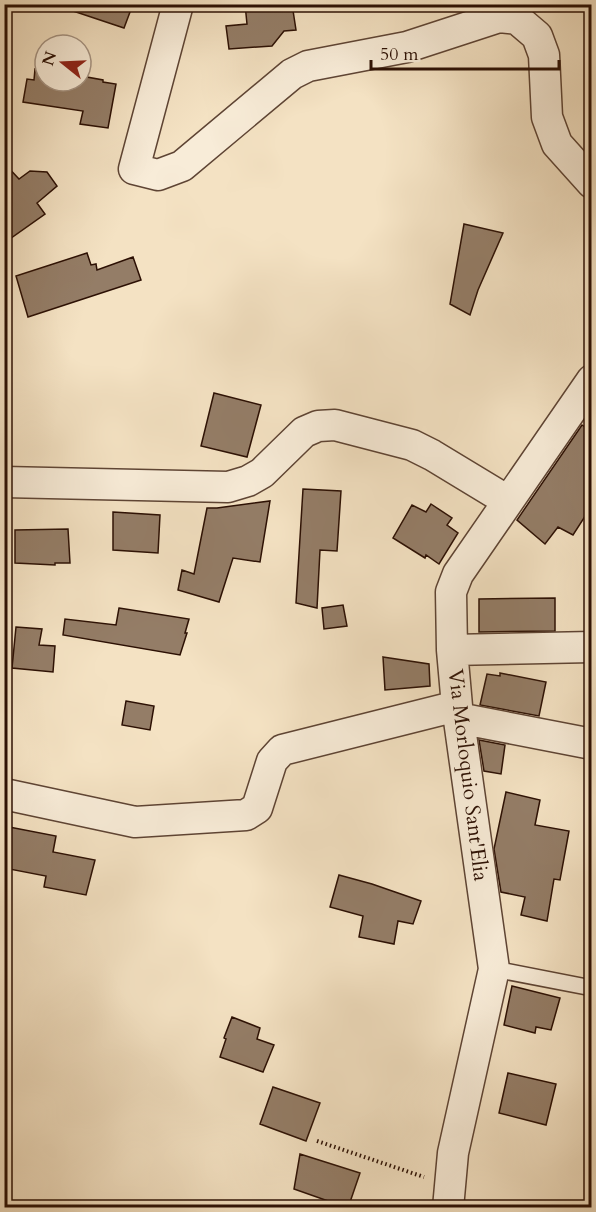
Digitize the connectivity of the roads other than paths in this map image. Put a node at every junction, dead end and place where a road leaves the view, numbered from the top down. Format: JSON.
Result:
{"nodes":[{"id":1,"x":178,"y":4,"type":"edge"},
{"id":2,"x":591,"y":183,"type":"edge"},
{"id":3,"x":591,"y":380,"type":"edge"},
{"id":4,"x":4,"y":482,"type":"edge"},
{"id":5,"x":508,"y":501,"type":"junction"},
{"id":6,"x":591,"y":647,"type":"edge"},
{"id":7,"x":452,"y":650,"type":"junction"},
{"id":8,"x":457,"y":712,"type":"junction"},
{"id":9,"x":591,"y":744,"type":"edge"},
{"id":10,"x":4,"y":794,"type":"edge"},
{"id":11,"x":494,"y":969,"type":"junction"},
{"id":12,"x":591,"y":988,"type":"edge"},
{"id":13,"x":449,"y":1197,"type":"edge"}],
"edges":[{"from":1,"to":2,"type":"street"},
{"from":3,"to":5,"type":"street","name":"Via Morloquio Sant'Elia"},
{"from":4,"to":5,"type":"street"},
{"from":5,"to":7,"type":"street","name":"Via Morloquio Sant'Elia"},
{"from":6,"to":7,"type":"street"},
{"from":7,"to":8,"type":"street","name":"Via Morloquio Sant'Elia"},
{"from":8,"to":9,"type":"street"},
{"from":8,"to":10,"type":"street"},
{"from":8,"to":11,"type":"street","name":"Via Morloquio Sant'Elia"},
{"from":11,"to":12,"type":"lane"},
{"from":11,"to":13,"type":"street","name":"Via Morloquio Sant'Elia"}]}
